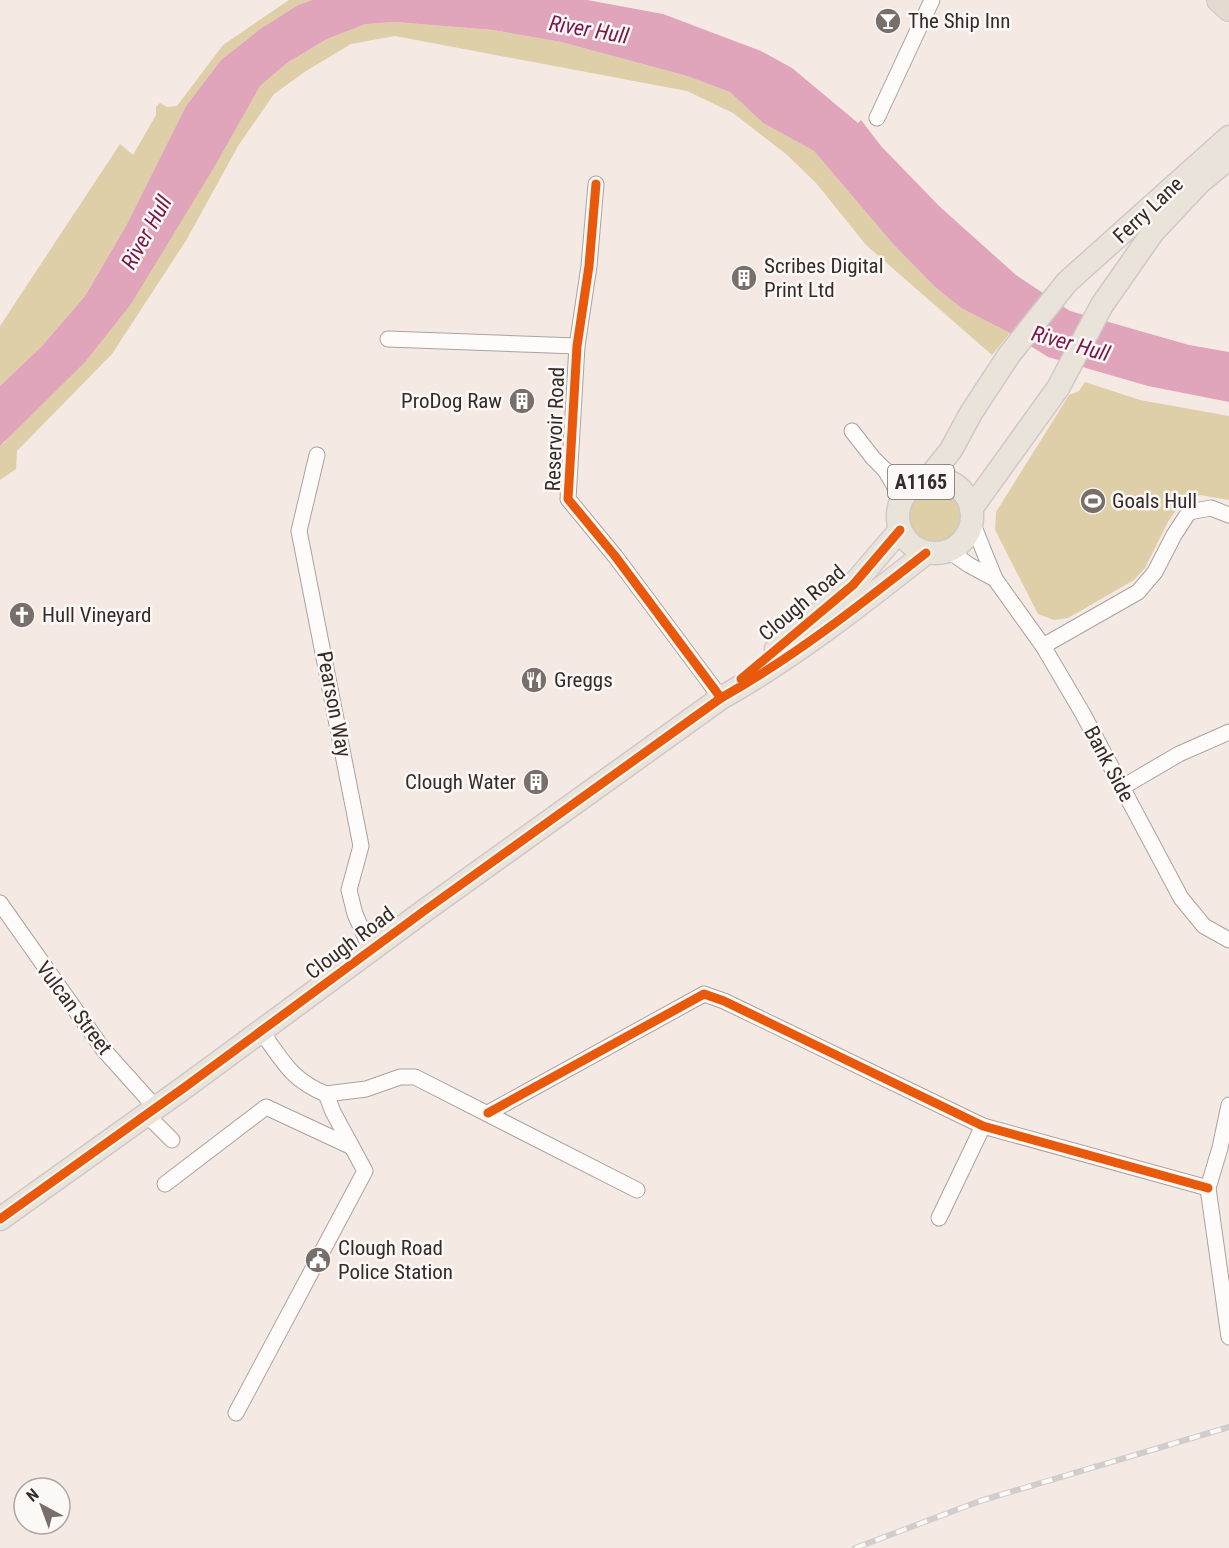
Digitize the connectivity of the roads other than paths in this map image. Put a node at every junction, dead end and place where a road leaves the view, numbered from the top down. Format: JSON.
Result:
{"nodes":[{"id":1,"x":932,"y":0,"type":"edge"},
{"id":2,"x":1219,"y":0,"type":"edge"},
{"id":3,"x":1229,"y":9,"type":"edge"},
{"id":4,"x":878,"y":118,"type":"dead end"},
{"id":5,"x":1229,"y":137,"type":"edge"},
{"id":6,"x":1229,"y":158,"type":"edge"},
{"id":7,"x":596,"y":184,"type":"dead end"},
{"id":8,"x":388,"y":339,"type":"dead end"},
{"id":9,"x":577,"y":346,"type":"junction"},
{"id":10,"x":852,"y":431,"type":"dead end"},
{"id":11,"x":317,"y":455,"type":"dead end"},
{"id":12,"x":914,"y":488,"type":"junction"},
{"id":13,"x":1229,"y":515,"type":"edge"},
{"id":14,"x":972,"y":516,"type":"junction"},
{"id":15,"x":900,"y":530,"type":"junction"},
{"id":16,"x":949,"y":551,"type":"junction"},
{"id":17,"x":926,"y":553,"type":"junction"},
{"id":18,"x":994,"y":579,"type":"junction"},
{"id":19,"x":1043,"y":646,"type":"junction"},
{"id":20,"x":721,"y":698,"type":"junction"},
{"id":21,"x":1229,"y":732,"type":"edge"},
{"id":22,"x":1122,"y":788,"type":"junction"},
{"id":23,"x":0,"y":903,"type":"edge"},
{"id":24,"x":1229,"y":940,"type":"edge"},
{"id":25,"x":371,"y":950,"type":"junction"},
{"id":26,"x":261,"y":1031,"type":"junction"},
{"id":27,"x":326,"y":1094,"type":"junction"},
{"id":28,"x":1229,"y":1105,"type":"edge"},
{"id":29,"x":151,"y":1111,"type":"junction"},
{"id":30,"x":488,"y":1113,"type":"junction"},
{"id":31,"x":983,"y":1126,"type":"junction"},
{"id":32,"x":172,"y":1140,"type":"dead end"},
{"id":33,"x":352,"y":1147,"type":"junction"},
{"id":34,"x":165,"y":1184,"type":"dead end"},
{"id":35,"x":1208,"y":1188,"type":"junction"},
{"id":36,"x":637,"y":1190,"type":"dead end"},
{"id":37,"x":939,"y":1218,"type":"dead end"},
{"id":38,"x":0,"y":1219,"type":"edge"},
{"id":39,"x":1229,"y":1337,"type":"edge"},
{"id":40,"x":236,"y":1413,"type":"dead end"}],
"edges":[{"from":1,"to":4,"type":"street"},
{"from":2,"to":3,"type":"highway"},
{"from":5,"to":12,"type":"main road","name":"Ferry Lane","number":"A1165"},
{"from":6,"to":14,"type":"main road","name":"Ferry Lane","number":"A1165"},
{"from":7,"to":9,"type":"street","name":"Reservoir Road"},
{"from":8,"to":9,"type":"street","name":"Reservoir Road"},
{"from":9,"to":20,"type":"street","name":"Reservoir Road"},
{"from":10,"to":12,"type":"street"},
{"from":11,"to":25,"type":"street","name":"Pearson Way"},
{"from":12,"to":14,"type":"main road","number":"A1165"},
{"from":12,"to":15,"type":"main road","number":"A1165"},
{"from":13,"to":19,"type":"street"},
{"from":14,"to":16,"type":"main road","number":"A1165"},
{"from":14,"to":18,"type":"street","name":"Bank Side"},
{"from":15,"to":17,"type":"main road","number":"A1165"},
{"from":15,"to":20,"type":"main road","name":"Clough Road","number":"A1165"},
{"from":16,"to":17,"type":"main road"},
{"from":16,"to":18,"type":"street","name":"Bank Side"},
{"from":17,"to":20,"type":"main road","name":"Clough Road","number":"A1165"},
{"from":18,"to":19,"type":"street","name":"Bank Side"},
{"from":19,"to":22,"type":"street","name":"Bank Side"},
{"from":20,"to":25,"type":"main road","name":"Clough Road","number":"A1165"},
{"from":21,"to":22,"type":"street"},
{"from":22,"to":24,"type":"street","name":"Bank Side"},
{"from":23,"to":29,"type":"street","name":"Vulcan Street"},
{"from":25,"to":26,"type":"main road","name":"Clough Road","number":"A1165"},
{"from":26,"to":27,"type":"street"},
{"from":26,"to":29,"type":"main road","name":"Clough Road","number":"A1165"},
{"from":27,"to":30,"type":"street"},
{"from":27,"to":33,"type":"street"},
{"from":28,"to":35,"type":"street"},
{"from":29,"to":32,"type":"street","name":"Vulcan Street"},
{"from":29,"to":38,"type":"main road","name":"Clough Road","number":"A1165"},
{"from":30,"to":31,"type":"street"},
{"from":30,"to":36,"type":"street"},
{"from":31,"to":35,"type":"street"},
{"from":31,"to":37,"type":"street"},
{"from":33,"to":34,"type":"street"},
{"from":33,"to":40,"type":"street"},
{"from":35,"to":39,"type":"street"}]}
